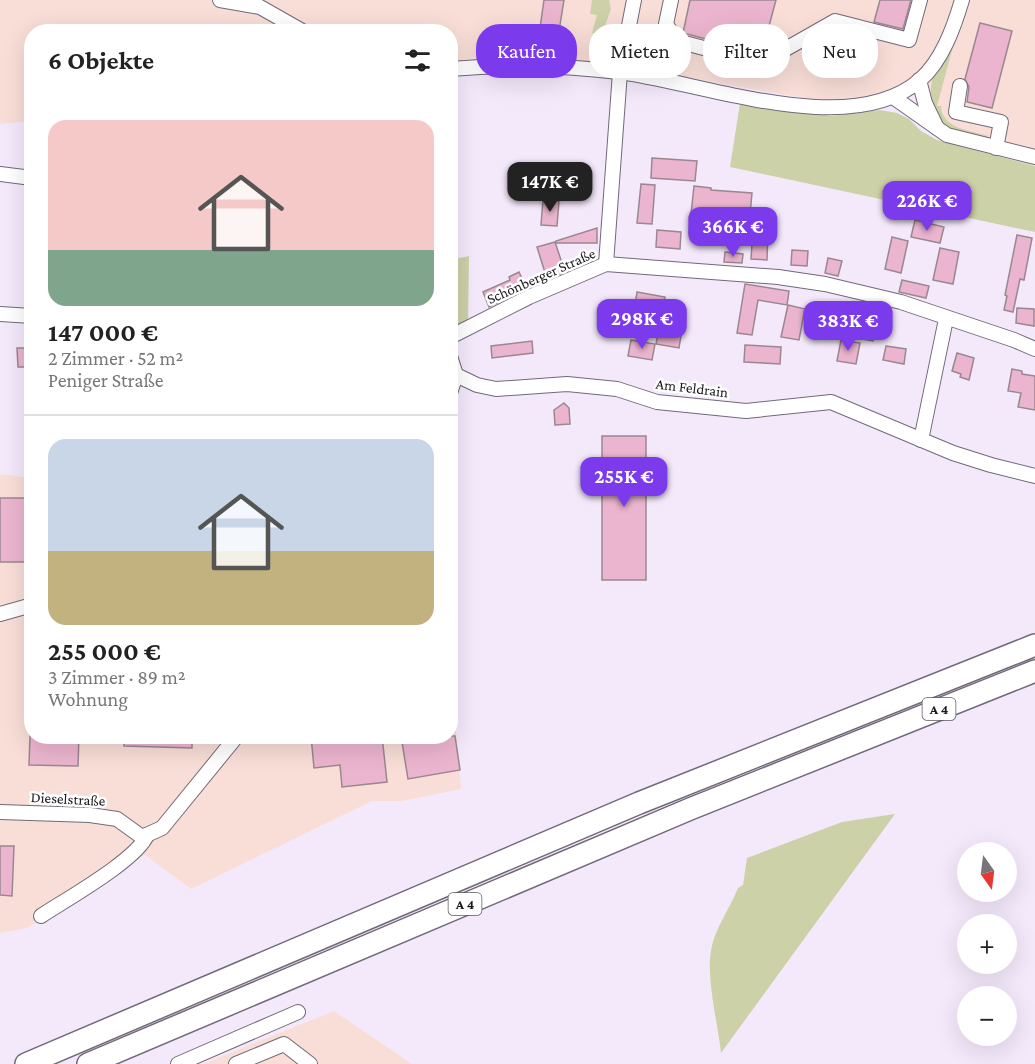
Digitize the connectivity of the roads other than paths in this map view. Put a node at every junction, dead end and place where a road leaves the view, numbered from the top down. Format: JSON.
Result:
{"nodes":[{"id":1,"x":220,"y":0,"type":"edge"},
{"id":2,"x":634,"y":0,"type":"edge"},
{"id":3,"x":672,"y":0,"type":"edge"},
{"id":4,"x":920,"y":0,"type":"edge"},
{"id":5,"x":962,"y":0,"type":"edge"},
{"id":6,"x":290,"y":24,"type":"edge"},
{"id":7,"x":629,"y":24,"type":"edge"},
{"id":8,"x":458,"y":68,"type":"edge"},
{"id":9,"x":589,"y":70,"type":"edge"},
{"id":10,"x":620,"y":78,"type":"edge"},
{"id":11,"x":651,"y":78,"type":"edge"},
{"id":12,"x":919,"y":80,"type":"junction"},
{"id":13,"x":960,"y":86,"type":"dead end"},
{"id":14,"x":893,"y":97,"type":"junction"},
{"id":15,"x":937,"y":128,"type":"junction"},
{"id":16,"x":996,"y":148,"type":"junction"},
{"id":17,"x":1035,"y":158,"type":"edge"},
{"id":18,"x":0,"y":174,"type":"edge"},
{"id":19,"x":24,"y":177,"type":"edge"},
{"id":20,"x":606,"y":264,"type":"junction"},
{"id":21,"x":0,"y":314,"type":"edge"},
{"id":22,"x":24,"y":316,"type":"edge"},
{"id":23,"x":946,"y":319,"type":"junction"},
{"id":24,"x":458,"y":333,"type":"edge"},
{"id":25,"x":1035,"y":349,"type":"edge"},
{"id":26,"x":458,"y":376,"type":"edge"},
{"id":27,"x":921,"y":440,"type":"junction"},
{"id":28,"x":1035,"y":476,"type":"edge"},
{"id":29,"x":24,"y":607,"type":"edge"},
{"id":30,"x":0,"y":614,"type":"edge"},
{"id":31,"x":1035,"y":645,"type":"edge"},
{"id":32,"x":1035,"y":671,"type":"edge"},
{"id":33,"x":230,"y":744,"type":"edge"},
{"id":34,"x":0,"y":812,"type":"edge"},
{"id":35,"x":147,"y":835,"type":"junction"},
{"id":36,"x":41,"y":916,"type":"dead end"},
{"id":37,"x":298,"y":1012,"type":"dead end"},
{"id":38,"x":26,"y":1064,"type":"edge"},
{"id":39,"x":88,"y":1064,"type":"edge"},
{"id":40,"x":177,"y":1064,"type":"edge"},
{"id":41,"x":236,"y":1064,"type":"edge"},
{"id":42,"x":310,"y":1064,"type":"edge"}],
"edges":[{"from":1,"to":6,"type":"street"},
{"from":2,"to":7,"type":"street"},
{"from":3,"to":4,"type":"street"},
{"from":5,"to":12,"type":"street"},
{"from":8,"to":9,"type":"street"},
{"from":10,"to":20,"type":"street"},
{"from":11,"to":14,"type":"street"},
{"from":12,"to":14,"type":"street"},
{"from":12,"to":15,"type":"street"},
{"from":13,"to":16,"type":"street"},
{"from":14,"to":15,"type":"street"},
{"from":15,"to":16,"type":"street"},
{"from":16,"to":17,"type":"street"},
{"from":18,"to":19,"type":"street"},
{"from":20,"to":23,"type":"street","name":"Schönberger Straße"},
{"from":20,"to":24,"type":"street","name":"Schönberger Straße"},
{"from":21,"to":22,"type":"street"},
{"from":23,"to":25,"type":"street","name":"Schönberger Straße"},
{"from":23,"to":27,"type":"street"},
{"from":26,"to":27,"type":"street","name":"Am Feldrain"},
{"from":27,"to":28,"type":"street","name":"Am Feldrain"},
{"from":29,"to":30,"type":"street"},
{"from":31,"to":38,"type":"highway","number":"A 4"},
{"from":32,"to":39,"type":"highway","number":"A 4"},
{"from":33,"to":35,"type":"street"},
{"from":34,"to":35,"type":"street","name":"Dieselstraße"},
{"from":35,"to":36,"type":"street"},
{"from":37,"to":40,"type":"street"},
{"from":41,"to":42,"type":"street"}]}
